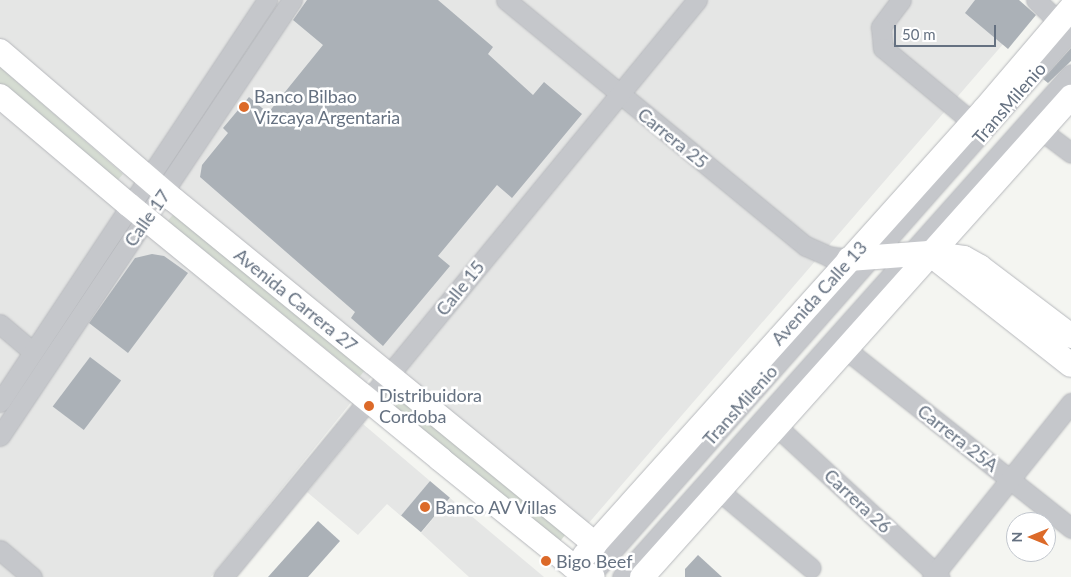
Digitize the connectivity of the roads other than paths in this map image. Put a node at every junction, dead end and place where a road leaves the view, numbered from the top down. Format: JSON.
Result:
{"nodes":[{"id":1,"x":267,"y":0,"type":"edge"},
{"id":2,"x":292,"y":0,"type":"edge"},
{"id":3,"x":506,"y":0,"type":"edge"},
{"id":4,"x":697,"y":0,"type":"edge"},
{"id":5,"x":900,"y":0,"type":"edge"},
{"id":6,"x":1036,"y":0,"type":"edge"},
{"id":7,"x":1067,"y":20,"type":"edge"},
{"id":8,"x":0,"y":51,"type":"edge"},
{"id":9,"x":1071,"y":74,"type":"edge"},
{"id":10,"x":619,"y":94,"type":"junction"},
{"id":11,"x":0,"y":96,"type":"edge"},
{"id":12,"x":1071,"y":97,"type":"edge"},
{"id":13,"x":972,"y":122,"type":"junction"},
{"id":14,"x":1042,"y":131,"type":"junction"},
{"id":15,"x":1071,"y":153,"type":"edge"},
{"id":16,"x":157,"y":185,"type":"junction"},
{"id":17,"x":137,"y":212,"type":"junction"},
{"id":18,"x":918,"y":254,"type":"junction"},
{"id":19,"x":860,"y":258,"type":"junction"},
{"id":20,"x":0,"y":324,"type":"edge"},
{"id":21,"x":1071,"y":336,"type":"edge"},
{"id":22,"x":844,"y":348,"type":"junction"},
{"id":23,"x":33,"y":352,"type":"junction"},
{"id":24,"x":1071,"y":365,"type":"edge"},
{"id":25,"x":388,"y":376,"type":"junction"},
{"id":26,"x":368,"y":398,"type":"junction"},
{"id":27,"x":0,"y":402,"type":"edge"},
{"id":28,"x":1071,"y":403,"type":"edge"},
{"id":29,"x":781,"y":430,"type":"junction"},
{"id":30,"x":0,"y":436,"type":"edge"},
{"id":31,"x":1011,"y":480,"type":"junction"},
{"id":32,"x":718,"y":490,"type":"junction"},
{"id":33,"x":1071,"y":528,"type":"edge"},
{"id":34,"x":595,"y":544,"type":"junction"},
{"id":35,"x":0,"y":550,"type":"edge"},
{"id":36,"x":811,"y":568,"type":"dead end"},
{"id":37,"x":582,"y":575,"type":"edge"},
{"id":38,"x":936,"y":576,"type":"edge"},
{"id":39,"x":32,"y":577,"type":"edge"},
{"id":40,"x":223,"y":577,"type":"edge"},
{"id":41,"x":622,"y":577,"type":"edge"},
{"id":42,"x":642,"y":577,"type":"edge"}],
"edges":[{"from":1,"to":16,"type":"street","name":"Calle 17"},
{"from":2,"to":16,"type":"street","name":"Calle 17"},
{"from":3,"to":10,"type":"street","name":"Carrera 25"},
{"from":4,"to":10,"type":"street","name":"Calle 15"},
{"from":5,"to":13,"type":"street"},
{"from":6,"to":7,"type":"street"},
{"from":7,"to":13,"type":"main road","name":"Avenida Calle 13"},
{"from":7,"to":19,"type":"street","name":"TransMilenio"},
{"from":8,"to":16,"type":"main road","name":"Avenida Carrera 27"},
{"from":9,"to":18,"type":"street","name":"TransMilenio"},
{"from":10,"to":19,"type":"street","name":"Carrera 25"},
{"from":10,"to":25,"type":"street","name":"Calle 15"},
{"from":11,"to":17,"type":"main road","name":"Avenida Carrera 27"},
{"from":12,"to":14,"type":"main road"},
{"from":13,"to":19,"type":"main road","name":"Avenida Calle 13"},
{"from":14,"to":15,"type":"street"},
{"from":14,"to":18,"type":"main road"},
{"from":16,"to":17,"type":"street","name":"Calle 17"},
{"from":16,"to":25,"type":"main road","name":"Avenida Carrera 27"},
{"from":17,"to":23,"type":"street","name":"Calle 17"},
{"from":17,"to":26,"type":"main road","name":"Avenida Carrera 27"},
{"from":17,"to":30,"type":"street","name":"Calle 17"},
{"from":18,"to":19,"type":"main road"},
{"from":18,"to":21,"type":"main road"},
{"from":18,"to":22,"type":"main road"},
{"from":18,"to":24,"type":"main road"},
{"from":18,"to":41,"type":"street","name":"TransMilenio"},
{"from":19,"to":34,"type":"main road","name":"Avenida Calle 13"},
{"from":19,"to":37,"type":"street","name":"TransMilenio"},
{"from":20,"to":23,"type":"street"},
{"from":22,"to":29,"type":"main road"},
{"from":22,"to":31,"type":"street","name":"Carrera 25A"},
{"from":23,"to":27,"type":"street","name":"Calle 17"},
{"from":25,"to":26,"type":"street","name":"Calle 15"},
{"from":25,"to":34,"type":"main road","name":"Avenida Carrera 27"},
{"from":26,"to":37,"type":"main road","name":"Avenida Carrera 27"},
{"from":26,"to":40,"type":"street","name":"Calle 15"},
{"from":28,"to":31,"type":"street"},
{"from":29,"to":32,"type":"main road"},
{"from":29,"to":38,"type":"street","name":"Carrera 26"},
{"from":31,"to":33,"type":"street","name":"Carrera 25A"},
{"from":31,"to":38,"type":"street"},
{"from":32,"to":36,"type":"street"},
{"from":32,"to":42,"type":"main road"},
{"from":34,"to":37,"type":"main road","name":"Avenida Calle 13"},
{"from":35,"to":39,"type":"street"}]}
